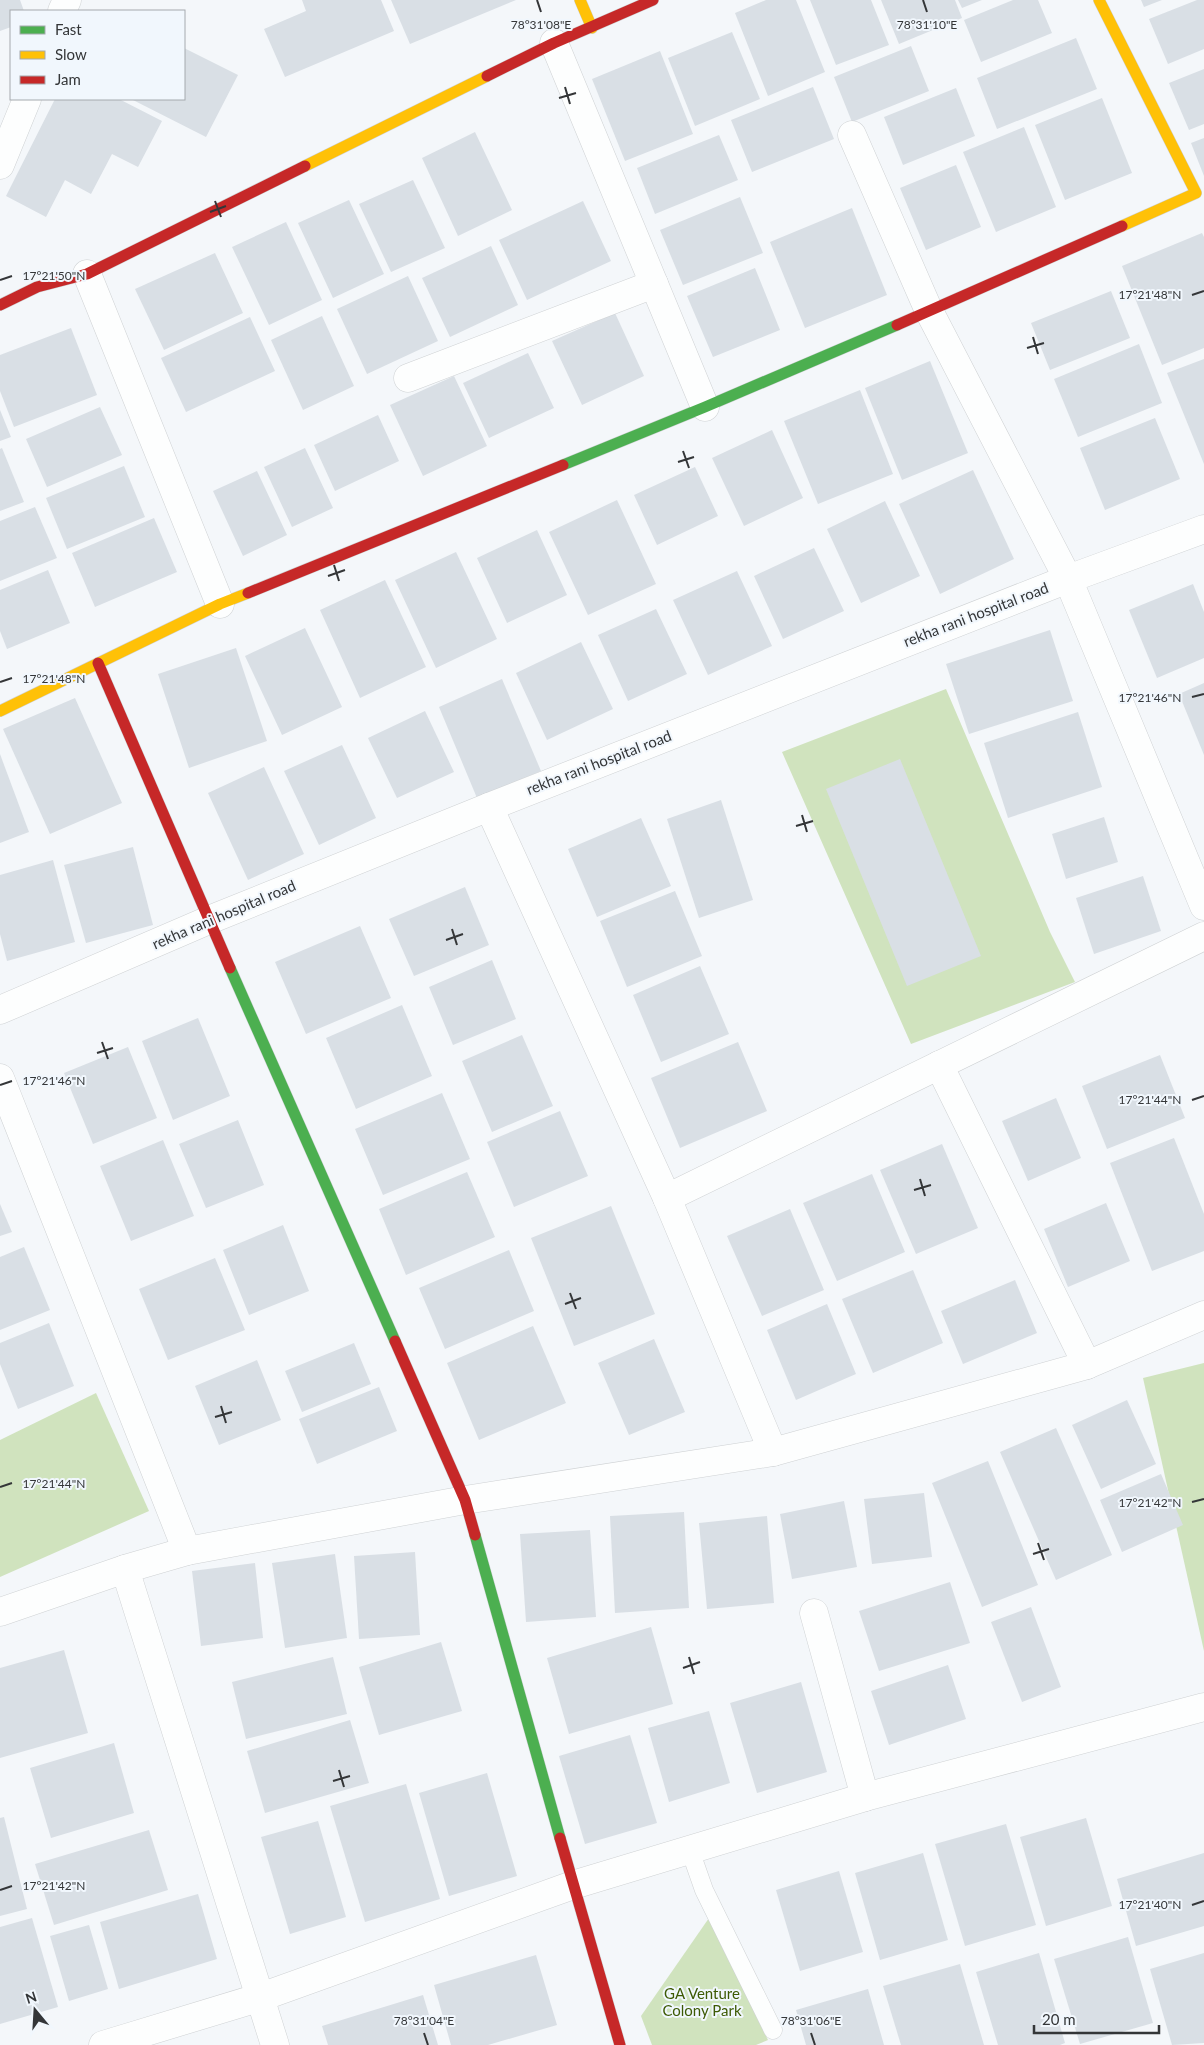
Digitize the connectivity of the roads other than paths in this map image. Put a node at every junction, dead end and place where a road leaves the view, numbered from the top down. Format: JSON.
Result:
{"nodes":[{"id":1,"x":580,"y":0,"type":"edge"},
{"id":2,"x":653,"y":0,"type":"edge"},
{"id":3,"x":1099,"y":0,"type":"edge"},
{"id":4,"x":592,"y":28,"type":"junction"},
{"id":5,"x":554,"y":43,"type":"junction"},
{"id":6,"x":27,"y":100,"type":"edge"},
{"id":7,"x":852,"y":135,"type":"dead end"},
{"id":8,"x":0,"y":165,"type":"edge"},
{"id":9,"x":87,"y":274,"type":"junction"},
{"id":10,"x":654,"y":284,"type":"junction"},
{"id":11,"x":0,"y":305,"type":"edge"},
{"id":12,"x":929,"y":311,"type":"junction"},
{"id":13,"x":408,"y":378,"type":"dead end"},
{"id":14,"x":704,"y":407,"type":"junction"},
{"id":15,"x":1204,"y":529,"type":"edge"},
{"id":16,"x":1068,"y":579,"type":"junction"},
{"id":17,"x":220,"y":604,"type":"junction"},
{"id":18,"x":98,"y":663,"type":"junction"},
{"id":19,"x":0,"y":711,"type":"edge"},
{"id":20,"x":489,"y":807,"type":"junction"},
{"id":21,"x":1204,"y":906,"type":"edge"},
{"id":22,"x":209,"y":920,"type":"junction"},
{"id":23,"x":1204,"y":936,"type":"edge"},
{"id":24,"x":0,"y":1010,"type":"edge"},
{"id":25,"x":939,"y":1065,"type":"junction"},
{"id":26,"x":0,"y":1078,"type":"edge"},
{"id":27,"x":667,"y":1198,"type":"junction"},
{"id":28,"x":1204,"y":1315,"type":"edge"},
{"id":29,"x":1087,"y":1364,"type":"junction"},
{"id":30,"x":773,"y":1452,"type":"junction"},
{"id":31,"x":465,"y":1500,"type":"junction"},
{"id":32,"x":187,"y":1551,"type":"junction"},
{"id":33,"x":125,"y":1569,"type":"junction"},
{"id":34,"x":0,"y":1612,"type":"edge"},
{"id":35,"x":814,"y":1614,"type":"dead end"},
{"id":36,"x":1204,"y":1706,"type":"edge"},
{"id":37,"x":866,"y":1798,"type":"junction"},
{"id":38,"x":690,"y":1850,"type":"junction"},
{"id":39,"x":573,"y":1885,"type":"junction"},
{"id":40,"x":261,"y":1997,"type":"junction"},
{"id":41,"x":773,"y":2030,"type":"dead end"},
{"id":42,"x":103,"y":2045,"type":"edge"},
{"id":43,"x":275,"y":2045,"type":"edge"},
{"id":44,"x":620,"y":2045,"type":"edge"}],
"edges":[{"from":1,"to":4,"type":"street"},
{"from":2,"to":4,"type":"street"},
{"from":3,"to":12,"type":"street"},
{"from":4,"to":5,"type":"street"},
{"from":5,"to":9,"type":"street"},
{"from":5,"to":10,"type":"street"},
{"from":6,"to":8,"type":"street"},
{"from":7,"to":12,"type":"street"},
{"from":9,"to":11,"type":"street"},
{"from":9,"to":17,"type":"street"},
{"from":10,"to":13,"type":"street"},
{"from":10,"to":14,"type":"street"},
{"from":12,"to":14,"type":"street"},
{"from":12,"to":16,"type":"street"},
{"from":14,"to":17,"type":"street"},
{"from":15,"to":16,"type":"street","name":"rekha rani hospital road"},
{"from":16,"to":20,"type":"street","name":"rekha rani hospital road"},
{"from":16,"to":21,"type":"street"},
{"from":17,"to":18,"type":"street"},
{"from":18,"to":19,"type":"street"},
{"from":18,"to":22,"type":"street"},
{"from":20,"to":22,"type":"street","name":"rekha rani hospital road"},
{"from":20,"to":27,"type":"street"},
{"from":22,"to":24,"type":"street","name":"rekha rani hospital road"},
{"from":22,"to":31,"type":"street"},
{"from":23,"to":25,"type":"street"},
{"from":25,"to":27,"type":"street"},
{"from":25,"to":29,"type":"street"},
{"from":26,"to":32,"type":"street"},
{"from":27,"to":30,"type":"street"},
{"from":28,"to":29,"type":"street"},
{"from":29,"to":30,"type":"street"},
{"from":30,"to":31,"type":"street"},
{"from":31,"to":32,"type":"street"},
{"from":31,"to":39,"type":"street"},
{"from":32,"to":33,"type":"street"},
{"from":33,"to":34,"type":"street"},
{"from":33,"to":40,"type":"street"},
{"from":35,"to":37,"type":"street"},
{"from":36,"to":37,"type":"street"},
{"from":37,"to":38,"type":"street"},
{"from":38,"to":39,"type":"street"},
{"from":38,"to":41,"type":"lane"},
{"from":39,"to":40,"type":"street"},
{"from":39,"to":44,"type":"street"},
{"from":40,"to":42,"type":"street"},
{"from":40,"to":43,"type":"street"}]}
